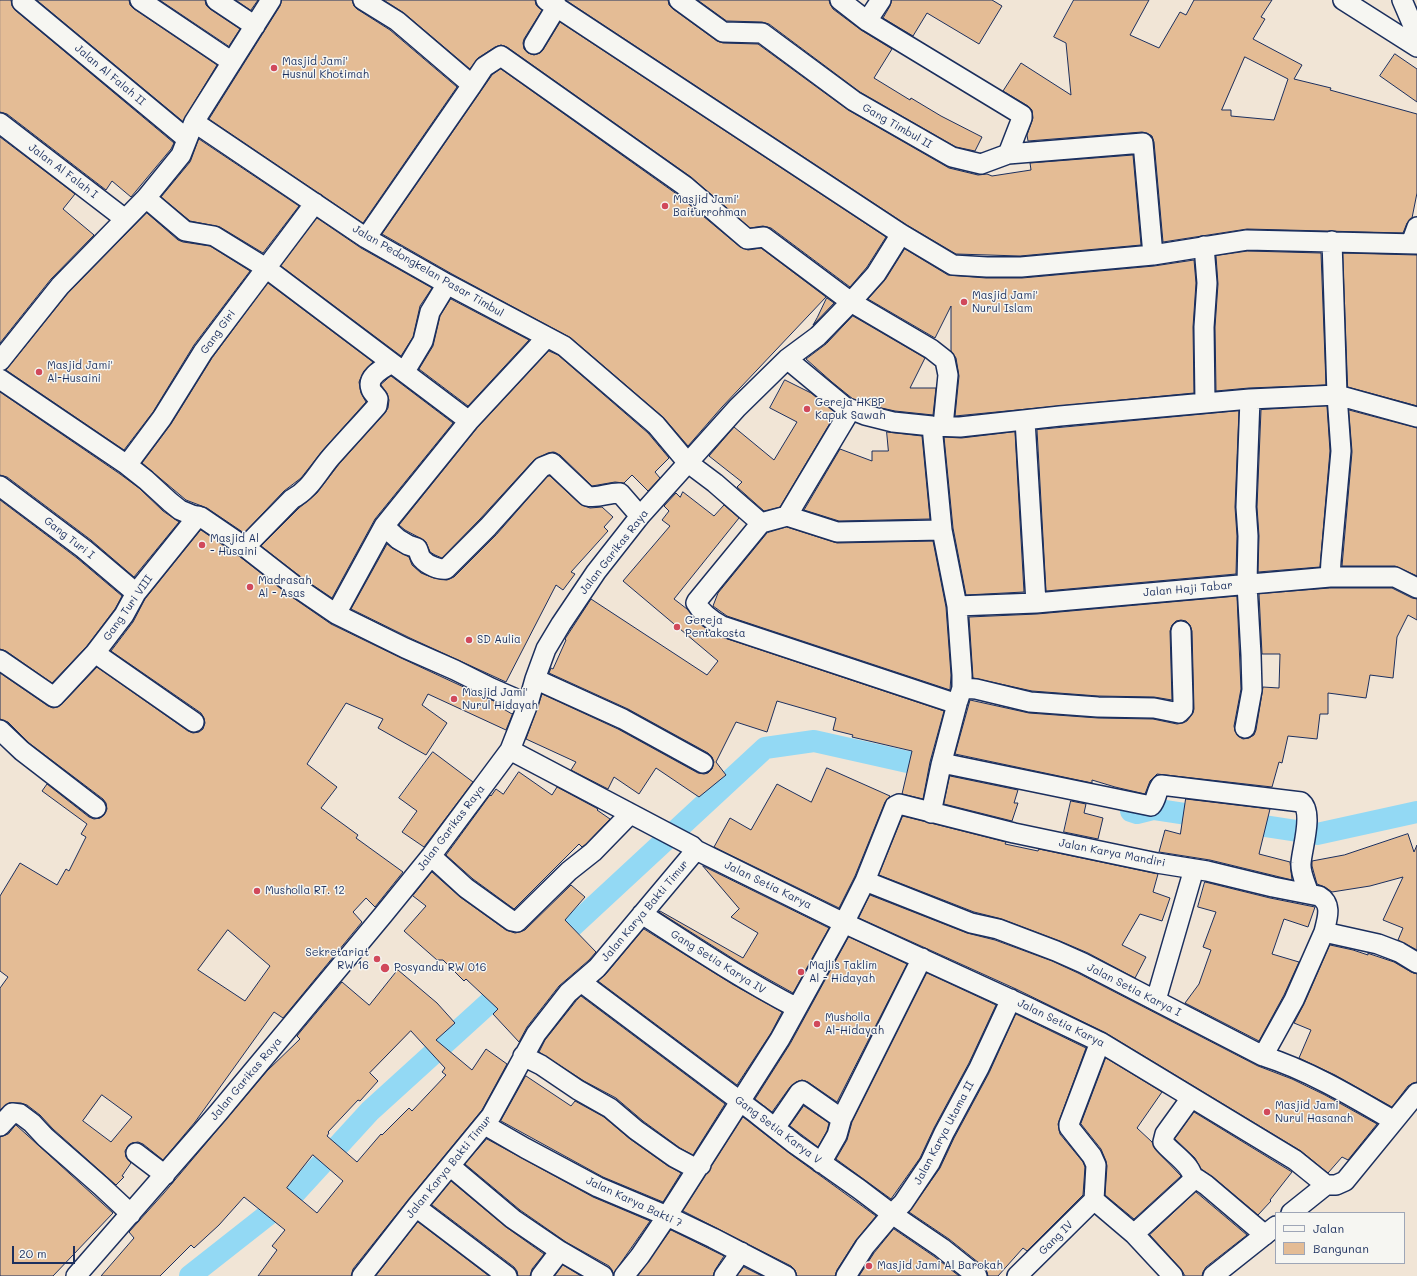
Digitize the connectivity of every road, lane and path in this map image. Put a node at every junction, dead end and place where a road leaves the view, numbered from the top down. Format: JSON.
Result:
{"nodes":[{"id":1,"x":25,"y":0,"type":"edge"},
{"id":2,"x":140,"y":0,"type":"edge"},
{"id":3,"x":216,"y":0,"type":"edge"},
{"id":4,"x":271,"y":0,"type":"edge"},
{"id":5,"x":363,"y":0,"type":"edge"},
{"id":6,"x":679,"y":0,"type":"edge"},
{"id":7,"x":840,"y":0,"type":"edge"},
{"id":8,"x":881,"y":0,"type":"edge"},
{"id":9,"x":1343,"y":0,"type":"edge"},
{"id":10,"x":1402,"y":0,"type":"edge"},
{"id":11,"x":551,"y":3,"type":"edge"},
{"id":12,"x":867,"y":21,"type":"junction"},
{"id":13,"x":255,"y":26,"type":"junction"},
{"id":14,"x":1417,"y":35,"type":"edge"},
{"id":15,"x":534,"y":44,"type":"dead end"},
{"id":16,"x":1417,"y":47,"type":"edge"},
{"id":17,"x":232,"y":62,"type":"junction"},
{"id":18,"x":472,"y":85,"type":"junction"},
{"id":19,"x":194,"y":122,"type":"junction"},
{"id":20,"x":0,"y":124,"type":"edge"},
{"id":21,"x":187,"y":139,"type":"junction"},
{"id":22,"x":1008,"y":154,"type":"junction"},
{"id":23,"x":146,"y":198,"type":"junction"},
{"id":24,"x":315,"y":203,"type":"junction"},
{"id":25,"x":125,"y":219,"type":"junction"},
{"id":26,"x":901,"y":234,"type":"junction"},
{"id":27,"x":366,"y":238,"type":"junction"},
{"id":28,"x":1417,"y":239,"type":"edge"},
{"id":29,"x":1332,"y":241,"type":"junction"},
{"id":30,"x":1204,"y":246,"type":"junction"},
{"id":31,"x":1153,"y":255,"type":"junction"},
{"id":32,"x":266,"y":268,"type":"junction"},
{"id":33,"x":447,"y":284,"type":"junction"},
{"id":34,"x":851,"y":302,"type":"junction"},
{"id":35,"x":547,"y":337,"type":"junction"},
{"id":36,"x":787,"y":359,"type":"junction"},
{"id":37,"x":0,"y":361,"type":"edge"},
{"id":38,"x":398,"y":367,"type":"junction"},
{"id":39,"x":0,"y":379,"type":"edge"},
{"id":40,"x":1337,"y":395,"type":"junction"},
{"id":41,"x":1250,"y":399,"type":"junction"},
{"id":42,"x":1205,"y":402,"type":"junction"},
{"id":43,"x":851,"y":409,"type":"junction"},
{"id":44,"x":1417,"y":417,"type":"edge"},
{"id":45,"x":1025,"y":420,"type":"junction"},
{"id":46,"x":469,"y":421,"type":"junction"},
{"id":47,"x":938,"y":426,"type":"junction"},
{"id":48,"x":687,"y":462,"type":"junction"},
{"id":49,"x":127,"y":465,"type":"junction"},
{"id":50,"x":0,"y":486,"type":"edge"},
{"id":51,"x":198,"y":516,"type":"junction"},
{"id":52,"x":640,"y":516,"type":"junction"},
{"id":53,"x":787,"y":516,"type":"junction"},
{"id":54,"x":761,"y":523,"type":"junction"},
{"id":55,"x":384,"y":526,"type":"junction"},
{"id":56,"x":942,"y":530,"type":"junction"},
{"id":57,"x":245,"y":546,"type":"junction"},
{"id":58,"x":1330,"y":577,"type":"junction"},
{"id":59,"x":1247,"y":584,"type":"junction"},
{"id":60,"x":1417,"y":588,"type":"edge"},
{"id":61,"x":136,"y":593,"type":"junction"},
{"id":62,"x":1036,"y":604,"type":"junction"},
{"id":63,"x":957,"y":606,"type":"junction"},
{"id":64,"x":336,"y":614,"type":"junction"},
{"id":65,"x":1181,"y":631,"type":"dead end"},
{"id":66,"x":96,"y":653,"type":"junction"},
{"id":67,"x":0,"y":660,"type":"edge"},
{"id":68,"x":535,"y":680,"type":"junction"},
{"id":69,"x":959,"y":696,"type":"junction"},
{"id":70,"x":528,"y":704,"type":"junction"},
{"id":71,"x":194,"y":722,"type":"dead end"},
{"id":72,"x":1245,"y":728,"type":"dead end"},
{"id":73,"x":0,"y":730,"type":"edge"},
{"id":74,"x":510,"y":750,"type":"junction"},
{"id":75,"x":703,"y":763,"type":"dead end"},
{"id":76,"x":942,"y":764,"type":"junction"},
{"id":77,"x":96,"y":808,"type":"dead end"},
{"id":78,"x":931,"y":813,"type":"junction"},
{"id":79,"x":630,"y":814,"type":"junction"},
{"id":80,"x":694,"y":848,"type":"junction"},
{"id":81,"x":431,"y":856,"type":"junction"},
{"id":82,"x":1194,"y":869,"type":"junction"},
{"id":83,"x":865,"y":881,"type":"junction"},
{"id":84,"x":1309,"y":894,"type":"junction"},
{"id":85,"x":642,"y":914,"type":"junction"},
{"id":86,"x":844,"y":923,"type":"junction"},
{"id":87,"x":1324,"y":932,"type":"junction"},
{"id":88,"x":922,"y":958,"type":"junction"},
{"id":89,"x":1417,"y":963,"type":"edge"},
{"id":90,"x":582,"y":982,"type":"junction"},
{"id":91,"x":1011,"y":1000,"type":"junction"},
{"id":92,"x":1156,"y":1000,"type":"junction"},
{"id":93,"x":797,"y":1008,"type":"junction"},
{"id":94,"x":1100,"y":1042,"type":"junction"},
{"id":95,"x":523,"y":1056,"type":"junction"},
{"id":96,"x":1263,"y":1056,"type":"junction"},
{"id":97,"x":1417,"y":1093,"type":"edge"},
{"id":98,"x":1191,"y":1098,"type":"junction"},
{"id":99,"x":741,"y":1102,"type":"junction"},
{"id":100,"x":842,"y":1117,"type":"junction"},
{"id":101,"x":1394,"y":1121,"type":"junction"},
{"id":102,"x":485,"y":1125,"type":"junction"},
{"id":103,"x":0,"y":1126,"type":"edge"},
{"id":104,"x":775,"y":1128,"type":"junction"},
{"id":105,"x":136,"y":1153,"type":"dead end"},
{"id":106,"x":821,"y":1163,"type":"junction"},
{"id":107,"x":700,"y":1165,"type":"junction"},
{"id":108,"x":450,"y":1166,"type":"junction"},
{"id":109,"x":165,"y":1174,"type":"junction"},
{"id":110,"x":1193,"y":1178,"type":"junction"},
{"id":111,"x":1326,"y":1185,"type":"junction"},
{"id":112,"x":1094,"y":1200,"type":"junction"},
{"id":113,"x":416,"y":1207,"type":"junction"},
{"id":114,"x":1292,"y":1212,"type":"edge"},
{"id":115,"x":131,"y":1214,"type":"junction"},
{"id":116,"x":892,"y":1214,"type":"junction"},
{"id":117,"x":667,"y":1216,"type":"junction"},
{"id":118,"x":1271,"y":1230,"type":"edge"},
{"id":119,"x":1134,"y":1234,"type":"junction"},
{"id":120,"x":560,"y":1251,"type":"junction"},
{"id":121,"x":741,"y":1252,"type":"junction"},
{"id":122,"x":486,"y":1270,"type":"edge"},
{"id":123,"x":76,"y":1276,"type":"edge"},
{"id":124,"x":362,"y":1276,"type":"edge"},
{"id":125,"x":507,"y":1276,"type":"edge"},
{"id":126,"x":541,"y":1276,"type":"edge"},
{"id":127,"x":602,"y":1276,"type":"edge"},
{"id":128,"x":624,"y":1276,"type":"edge"},
{"id":129,"x":724,"y":1276,"type":"edge"},
{"id":130,"x":786,"y":1276,"type":"edge"},
{"id":131,"x":846,"y":1276,"type":"edge"},
{"id":132,"x":977,"y":1276,"type":"edge"},
{"id":133,"x":1017,"y":1276,"type":"edge"},
{"id":134,"x":1173,"y":1276,"type":"edge"},
{"id":135,"x":1213,"y":1276,"type":"edge"}],
"edges":[{"from":1,"to":21,"type":"street","name":"Jalan Al Falah II"},
{"from":2,"to":17,"type":"street"},
{"from":3,"to":13,"type":"street"},
{"from":4,"to":13,"type":"street"},
{"from":5,"to":18,"type":"street"},
{"from":6,"to":22,"type":"street","name":"Gang Timbul II"},
{"from":7,"to":12,"type":"street"},
{"from":8,"to":12,"type":"street"},
{"from":9,"to":16,"type":"street"},
{"from":10,"to":14,"type":"street"},
{"from":11,"to":15,"type":"street"},
{"from":11,"to":26,"type":"street"},
{"from":12,"to":22,"type":"street"},
{"from":13,"to":17,"type":"street"},
{"from":17,"to":19,"type":"street"},
{"from":18,"to":27,"type":"street"},
{"from":18,"to":34,"type":"street"},
{"from":19,"to":21,"type":"street"},
{"from":19,"to":24,"type":"street","name":"Jalan Pedongkelan Pasar Timbul"},
{"from":20,"to":25,"type":"street","name":"Jalan Al Falah I"},
{"from":21,"to":23,"type":"street"},
{"from":22,"to":31,"type":"street","name":"Gang Timbul II"},
{"from":23,"to":25,"type":"street"},
{"from":23,"to":32,"type":"street"},
{"from":24,"to":27,"type":"street","name":"Jalan Pedongkelan Pasar Timbul"},
{"from":24,"to":32,"type":"street","name":"Gang Giri"},
{"from":25,"to":37,"type":"street"},
{"from":26,"to":31,"type":"street"},
{"from":26,"to":34,"type":"street","name":"Jalan Garikas Raya"},
{"from":27,"to":33,"type":"street","name":"Jalan Pedongkelan Pasar Timbul"},
{"from":28,"to":29,"type":"street"},
{"from":29,"to":30,"type":"street"},
{"from":29,"to":40,"type":"street"},
{"from":30,"to":31,"type":"street"},
{"from":30,"to":42,"type":"street"},
{"from":32,"to":38,"type":"street"},
{"from":32,"to":49,"type":"street","name":"Gang Giri"},
{"from":33,"to":35,"type":"street","name":"Jalan Pedongkelan Pasar Timbul"},
{"from":33,"to":38,"type":"street"},
{"from":34,"to":36,"type":"street","name":"Jalan Garikas Raya"},
{"from":34,"to":47,"type":"street"},
{"from":35,"to":46,"type":"street"},
{"from":35,"to":48,"type":"street","name":"Jalan Pedongkelan Pasar Timbul"},
{"from":36,"to":43,"type":"street"},
{"from":36,"to":48,"type":"street","name":"Jalan Garikas Raya"},
{"from":38,"to":46,"type":"street"},
{"from":38,"to":57,"type":"street"},
{"from":39,"to":49,"type":"street"},
{"from":40,"to":41,"type":"street"},
{"from":40,"to":44,"type":"street"},
{"from":40,"to":58,"type":"street"},
{"from":41,"to":42,"type":"street"},
{"from":41,"to":59,"type":"street"},
{"from":42,"to":45,"type":"street"},
{"from":43,"to":47,"type":"street"},
{"from":43,"to":53,"type":"street"},
{"from":45,"to":47,"type":"street"},
{"from":45,"to":62,"type":"street"},
{"from":46,"to":55,"type":"street"},
{"from":47,"to":56,"type":"street"},
{"from":48,"to":52,"type":"street","name":"Jalan Garikas Raya"},
{"from":48,"to":54,"type":"street","name":"Jalan Pedongkelan Pasar Timbul"},
{"from":49,"to":51,"type":"street"},
{"from":50,"to":61,"type":"street","name":"Gang Turi I"},
{"from":51,"to":57,"type":"street"},
{"from":51,"to":61,"type":"street","name":"Gang Turi VIII"},
{"from":52,"to":55,"type":"street"},
{"from":52,"to":68,"type":"street","name":"Jalan Garikas Raya"},
{"from":53,"to":54,"type":"street"},
{"from":53,"to":56,"type":"street"},
{"from":54,"to":69,"type":"street"},
{"from":55,"to":64,"type":"street"},
{"from":56,"to":63,"type":"street"},
{"from":57,"to":64,"type":"street"},
{"from":58,"to":59,"type":"street","name":"Jalan Haji Tabar"},
{"from":58,"to":60,"type":"street","name":"Jalan Haji Tabar"},
{"from":59,"to":62,"type":"street","name":"Jalan Haji Tabar"},
{"from":59,"to":72,"type":"street"},
{"from":61,"to":66,"type":"street","name":"Gang Turi VIII"},
{"from":62,"to":63,"type":"street","name":"Jalan Haji Tabar"},
{"from":63,"to":69,"type":"street"},
{"from":64,"to":70,"type":"street"},
{"from":65,"to":69,"type":"street"},
{"from":66,"to":67,"type":"street","name":"Gang Turi VIII"},
{"from":66,"to":71,"type":"street"},
{"from":68,"to":70,"type":"street","name":"Jalan Garikas Raya"},
{"from":68,"to":75,"type":"street"},
{"from":69,"to":76,"type":"street"},
{"from":70,"to":74,"type":"street","name":"Jalan Garikas Raya"},
{"from":73,"to":77,"type":"street"},
{"from":74,"to":79,"type":"street","name":"Jalan Setia Karya"},
{"from":74,"to":81,"type":"street","name":"Jalan Garikas Raya"},
{"from":76,"to":78,"type":"street"},
{"from":76,"to":84,"type":"street"},
{"from":78,"to":82,"type":"street","name":"Jalan Karya Mandiri"},
{"from":78,"to":83,"type":"street","name":"Jalan Karya Mandiri"},
{"from":79,"to":80,"type":"street","name":"Jalan Setia Karya"},
{"from":79,"to":81,"type":"street"},
{"from":80,"to":85,"type":"street","name":"Jalan Karya Bakti Timur"},
{"from":80,"to":86,"type":"street","name":"Jalan Setia Karya"},
{"from":81,"to":109,"type":"street","name":"Jalan Garikas Raya"},
{"from":82,"to":84,"type":"street","name":"Jalan Karya Mandiri"},
{"from":82,"to":92,"type":"street"},
{"from":83,"to":86,"type":"street","name":"Jalan Karya Mandiri"},
{"from":83,"to":92,"type":"street","name":"Jalan Setia Karya I"},
{"from":84,"to":87,"type":"street","name":"Jalan Karya Mandiri"},
{"from":85,"to":90,"type":"street","name":"Jalan Karya Bakti Timur"},
{"from":85,"to":93,"type":"street","name":"Gang Setia Karya IV"},
{"from":86,"to":88,"type":"street","name":"Jalan Setia Karya"},
{"from":86,"to":93,"type":"street","name":"Jalan Karya Mandiri"},
{"from":87,"to":89,"type":"street"},
{"from":87,"to":96,"type":"street"},
{"from":88,"to":91,"type":"street","name":"Jalan Setia Karya"},
{"from":88,"to":100,"type":"street"},
{"from":90,"to":95,"type":"street","name":"Jalan Karya Bakti Timur"},
{"from":90,"to":99,"type":"street","name":"Gang Setia Karya V"},
{"from":91,"to":94,"type":"street","name":"Jalan Setia Karya"},
{"from":91,"to":116,"type":"street","name":"Jalan Karya Utama II"},
{"from":92,"to":96,"type":"street","name":"Jalan Setia Karya I"},
{"from":93,"to":99,"type":"street","name":"Jalan Karya Mandiri"},
{"from":94,"to":98,"type":"street","name":"Jalan Setia Karya"},
{"from":94,"to":112,"type":"street"},
{"from":95,"to":102,"type":"street","name":"Jalan Karya Bakti Timur"},
{"from":95,"to":107,"type":"street"},
{"from":96,"to":101,"type":"street","name":"Jalan Setia Karya I"},
{"from":97,"to":101,"type":"street"},
{"from":98,"to":110,"type":"street"},
{"from":98,"to":111,"type":"street","name":"Jalan Setia Karya"},
{"from":99,"to":104,"type":"street","name":"Gang Setia Karya V"},
{"from":99,"to":107,"type":"street","name":"Jalan Karya Mandiri"},
{"from":100,"to":104,"type":"street"},
{"from":100,"to":106,"type":"street"},
{"from":101,"to":111,"type":"street"},
{"from":102,"to":108,"type":"street","name":"Jalan Karya Bakti Timur"},
{"from":102,"to":117,"type":"street","name":"Jalan Karya Bakti 7"},
{"from":103,"to":115,"type":"street"},
{"from":104,"to":106,"type":"street","name":"Gang Setia Karya V"},
{"from":105,"to":109,"type":"street"},
{"from":106,"to":116,"type":"street","name":"Gang Setia Karya V"},
{"from":107,"to":117,"type":"street","name":"Jalan Karya Mandiri"},
{"from":108,"to":113,"type":"street","name":"Jalan Karya Bakti Timur"},
{"from":108,"to":120,"type":"street"},
{"from":109,"to":115,"type":"street","name":"Jalan Garikas Raya"},
{"from":110,"to":118,"type":"street"},
{"from":110,"to":119,"type":"street"},
{"from":111,"to":114,"type":"street"},
{"from":112,"to":119,"type":"street"},
{"from":112,"to":133,"type":"street","name":"Gang IV"},
{"from":113,"to":122,"type":"street"},
{"from":113,"to":124,"type":"street","name":"Jalan Karya Bakti Timur"},
{"from":115,"to":123,"type":"street","name":"Jalan Garikas Raya"},
{"from":116,"to":131,"type":"street","name":"Jalan Karya Utama II"},
{"from":116,"to":132,"type":"street","name":"Gang Setia Karya V"},
{"from":117,"to":121,"type":"street","name":"Jalan Karya Bakti 7"},
{"from":117,"to":128,"type":"street","name":"Jalan Karya Mandiri"},
{"from":118,"to":135,"type":"street"},
{"from":119,"to":134,"type":"street"},
{"from":120,"to":126,"type":"street"},
{"from":120,"to":127,"type":"street"},
{"from":121,"to":129,"type":"street"},
{"from":121,"to":130,"type":"street","name":"Jalan Karya Bakti 7"},
{"from":122,"to":125,"type":"street"}]}
